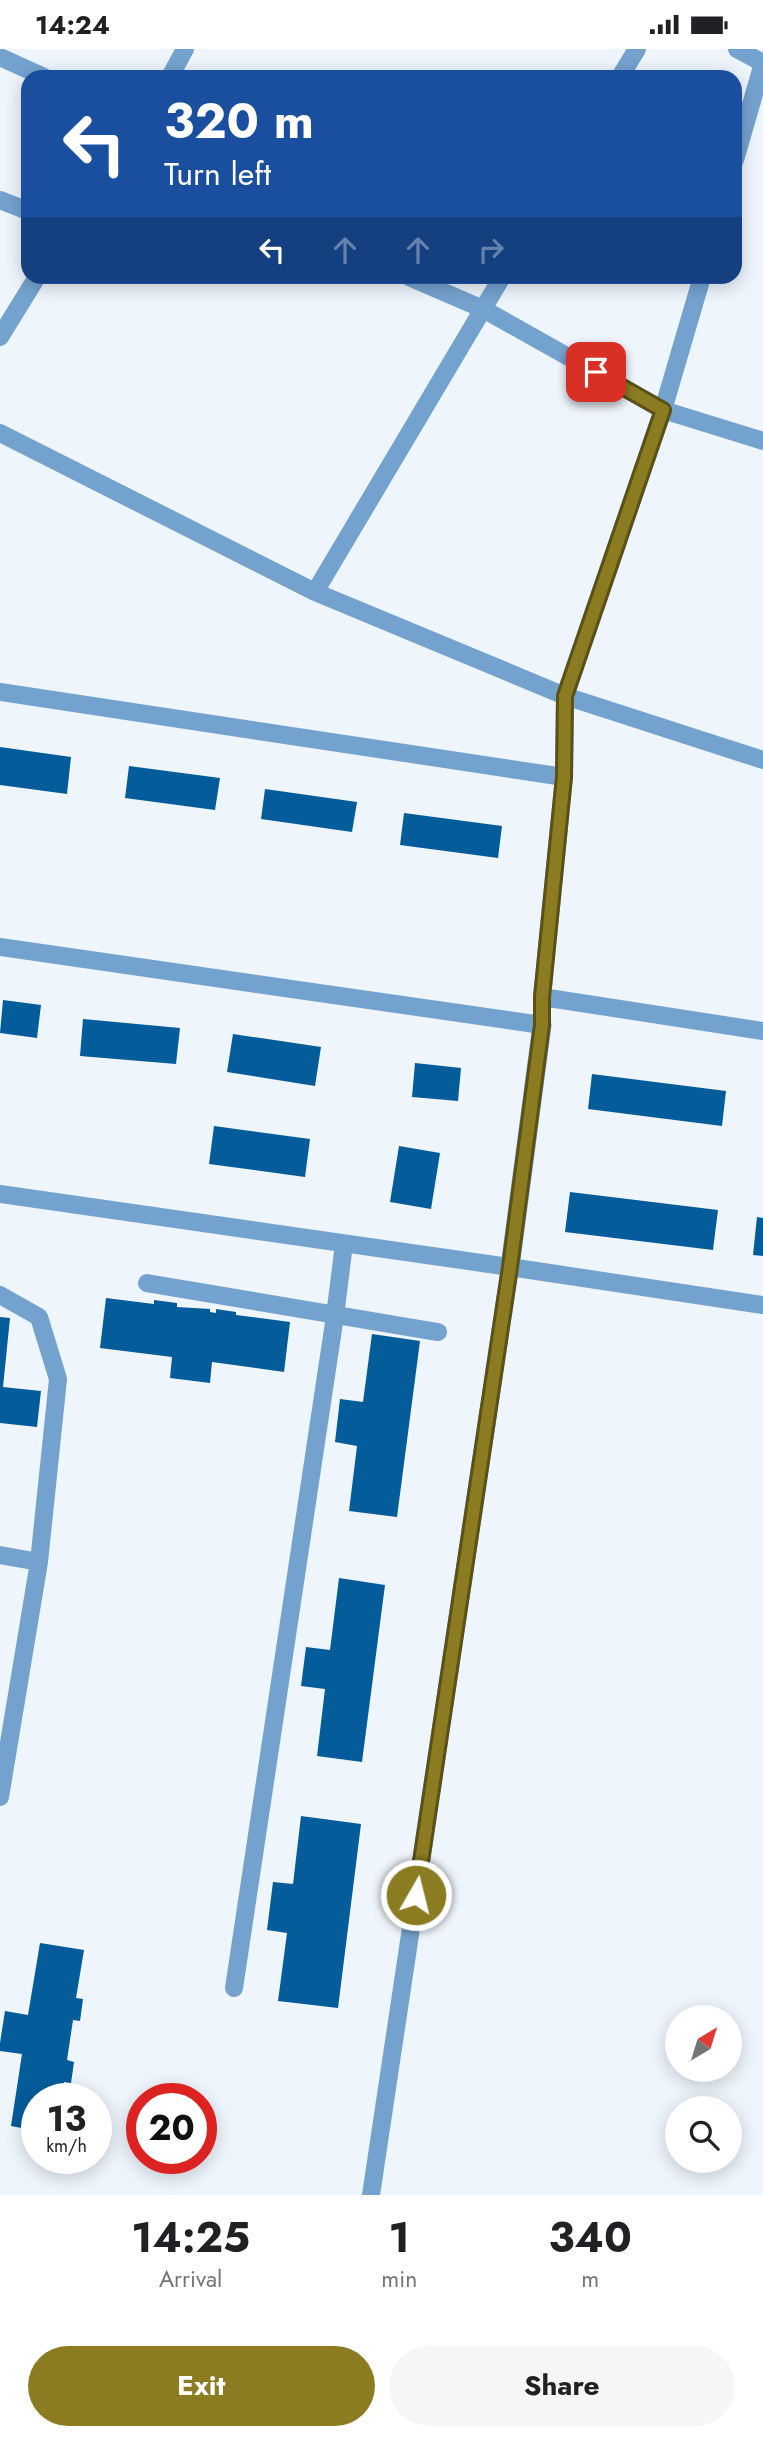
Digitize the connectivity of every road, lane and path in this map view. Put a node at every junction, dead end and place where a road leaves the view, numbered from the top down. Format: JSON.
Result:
{"nodes":[{"id":1,"x":185,"y":49,"type":"edge"},
{"id":2,"x":637,"y":49,"type":"edge"},
{"id":3,"x":737,"y":49,"type":"edge"},
{"id":4,"x":0,"y":57,"type":"edge"},
{"id":5,"x":763,"y":63,"type":"edge"},
{"id":6,"x":29,"y":70,"type":"edge"},
{"id":7,"x":174,"y":70,"type":"edge"},
{"id":8,"x":624,"y":70,"type":"edge"},
{"id":9,"x":742,"y":136,"type":"edge"},
{"id":10,"x":0,"y":200,"type":"edge"},
{"id":11,"x":21,"y":208,"type":"edge"},
{"id":12,"x":33,"y":284,"type":"edge"},
{"id":13,"x":425,"y":284,"type":"edge"},
{"id":14,"x":498,"y":284,"type":"edge"},
{"id":15,"x":700,"y":284,"type":"edge"},
{"id":16,"x":483,"y":309,"type":"junction"},
{"id":17,"x":0,"y":337,"type":"edge"},
{"id":18,"x":663,"y":410,"type":"junction"},
{"id":19,"x":0,"y":433,"type":"edge"},
{"id":20,"x":763,"y":441,"type":"edge"},
{"id":21,"x":315,"y":592,"type":"junction"},
{"id":22,"x":0,"y":692,"type":"edge"},
{"id":23,"x":565,"y":696,"type":"junction"},
{"id":24,"x":763,"y":760,"type":"edge"},
{"id":25,"x":564,"y":777,"type":"junction"},
{"id":26,"x":0,"y":947,"type":"edge"},
{"id":27,"x":542,"y":997,"type":"junction"},
{"id":28,"x":542,"y":1025,"type":"junction"},
{"id":29,"x":763,"y":1031,"type":"edge"},
{"id":30,"x":0,"y":1194,"type":"edge"},
{"id":31,"x":344,"y":1244,"type":"junction"},
{"id":32,"x":510,"y":1267,"type":"junction"},
{"id":33,"x":147,"y":1283,"type":"dead end"},
{"id":34,"x":0,"y":1295,"type":"edge"},
{"id":35,"x":763,"y":1305,"type":"edge"},
{"id":36,"x":335,"y":1316,"type":"junction"},
{"id":37,"x":438,"y":1332,"type":"dead end"},
{"id":38,"x":0,"y":1555,"type":"edge"},
{"id":39,"x":39,"y":1562,"type":"junction"},
{"id":40,"x":0,"y":1797,"type":"edge"},
{"id":41,"x":234,"y":1988,"type":"dead end"},
{"id":42,"x":372,"y":2195,"type":"edge"}],
"edges":[{"from":1,"to":7,"type":"lane"},
{"from":2,"to":8,"type":"lane"},
{"from":3,"to":5,"type":"lane"},
{"from":4,"to":6,"type":"lane"},
{"from":5,"to":9,"type":"lane"},
{"from":10,"to":11,"type":"lane"},
{"from":12,"to":17,"type":"lane"},
{"from":13,"to":16,"type":"lane"},
{"from":14,"to":16,"type":"lane"},
{"from":15,"to":18,"type":"lane"},
{"from":16,"to":18,"type":"lane"},
{"from":16,"to":21,"type":"lane"},
{"from":18,"to":20,"type":"lane"},
{"from":18,"to":23,"type":"lane"},
{"from":19,"to":21,"type":"lane"},
{"from":21,"to":23,"type":"lane"},
{"from":22,"to":25,"type":"lane"},
{"from":23,"to":24,"type":"lane"},
{"from":23,"to":25,"type":"lane"},
{"from":25,"to":27,"type":"lane"},
{"from":26,"to":28,"type":"lane"},
{"from":27,"to":28,"type":"lane"},
{"from":27,"to":29,"type":"lane"},
{"from":28,"to":32,"type":"street"},
{"from":30,"to":31,"type":"lane"},
{"from":31,"to":32,"type":"lane"},
{"from":31,"to":36,"type":"lane"},
{"from":32,"to":35,"type":"lane"},
{"from":32,"to":42,"type":"lane"},
{"from":33,"to":36,"type":"lane"},
{"from":34,"to":39,"type":"lane"},
{"from":36,"to":37,"type":"lane"},
{"from":36,"to":41,"type":"lane"},
{"from":38,"to":39,"type":"lane"},
{"from":39,"to":40,"type":"lane"}]}
